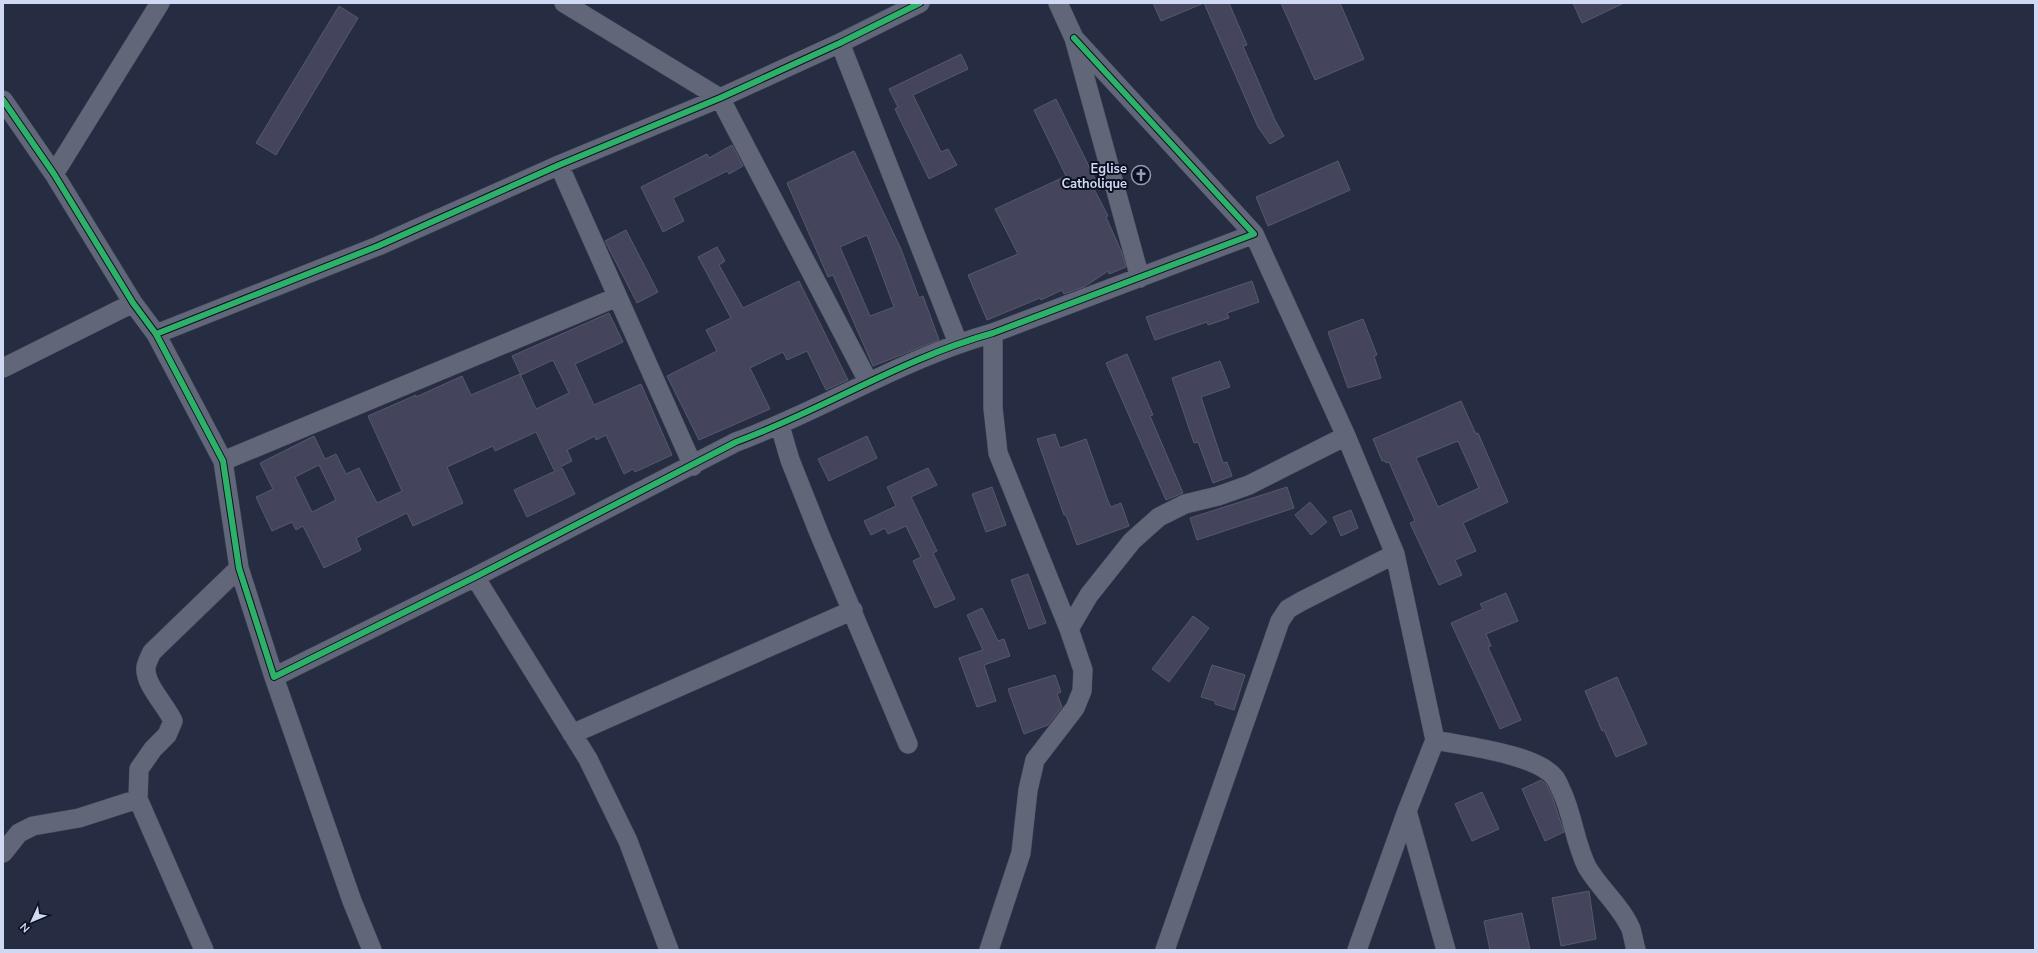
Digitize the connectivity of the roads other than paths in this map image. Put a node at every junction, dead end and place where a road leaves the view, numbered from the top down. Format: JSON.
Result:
{"nodes":[{"id":1,"x":160,"y":3,"type":"edge"},
{"id":2,"x":564,"y":3,"type":"edge"},
{"id":3,"x":1058,"y":3,"type":"edge"},
{"id":4,"x":909,"y":5,"type":"edge"},
{"id":5,"x":1074,"y":38,"type":"junction"},
{"id":6,"x":840,"y":43,"type":"junction"},
{"id":7,"x":720,"y":98,"type":"junction"},
{"id":8,"x":3,"y":100,"type":"edge"},
{"id":9,"x":559,"y":165,"type":"junction"},
{"id":10,"x":54,"y":174,"type":"junction"},
{"id":11,"x":1254,"y":234,"type":"junction"},
{"id":12,"x":1140,"y":278,"type":"junction"},
{"id":13,"x":617,"y":297,"type":"junction"},
{"id":14,"x":133,"y":303,"type":"junction"},
{"id":15,"x":993,"y":333,"type":"junction"},
{"id":16,"x":156,"y":334,"type":"junction"},
{"id":17,"x":958,"y":342,"type":"junction"},
{"id":18,"x":3,"y":368,"type":"edge"},
{"id":19,"x":868,"y":381,"type":"junction"},
{"id":20,"x":780,"y":426,"type":"junction"},
{"id":21,"x":1346,"y":436,"type":"junction"},
{"id":22,"x":223,"y":461,"type":"junction"},
{"id":23,"x":693,"y":466,"type":"junction"},
{"id":24,"x":1395,"y":554,"type":"junction"},
{"id":25,"x":239,"y":568,"type":"junction"},
{"id":26,"x":475,"y":577,"type":"junction"},
{"id":27,"x":853,"y":610,"type":"junction"},
{"id":28,"x":1069,"y":629,"type":"junction"},
{"id":29,"x":274,"y":677,"type":"junction"},
{"id":30,"x":572,"y":734,"type":"junction"},
{"id":31,"x":1435,"y":740,"type":"junction"},
{"id":32,"x":908,"y":744,"type":"dead end"},
{"id":33,"x":138,"y":799,"type":"junction"},
{"id":34,"x":1407,"y":811,"type":"junction"},
{"id":35,"x":3,"y":853,"type":"edge"},
{"id":36,"x":204,"y":950,"type":"edge"},
{"id":37,"x":372,"y":950,"type":"edge"},
{"id":38,"x":669,"y":950,"type":"edge"},
{"id":39,"x":989,"y":950,"type":"edge"},
{"id":40,"x":1165,"y":950,"type":"edge"},
{"id":41,"x":1357,"y":950,"type":"edge"},
{"id":42,"x":1446,"y":950,"type":"edge"},
{"id":43,"x":1636,"y":950,"type":"edge"}],
"edges":[{"from":1,"to":10,"type":"street"},
{"from":2,"to":7,"type":"street"},
{"from":3,"to":5,"type":"street"},
{"from":4,"to":6,"type":"street"},
{"from":5,"to":11,"type":"street"},
{"from":5,"to":12,"type":"street"},
{"from":6,"to":7,"type":"street"},
{"from":6,"to":17,"type":"street"},
{"from":7,"to":9,"type":"street"},
{"from":7,"to":19,"type":"street"},
{"from":8,"to":10,"type":"street"},
{"from":9,"to":13,"type":"street"},
{"from":9,"to":16,"type":"street"},
{"from":10,"to":14,"type":"street"},
{"from":11,"to":12,"type":"street"},
{"from":11,"to":21,"type":"street"},
{"from":12,"to":15,"type":"street"},
{"from":13,"to":22,"type":"street"},
{"from":13,"to":23,"type":"street"},
{"from":14,"to":16,"type":"street"},
{"from":14,"to":18,"type":"street"},
{"from":15,"to":17,"type":"street"},
{"from":15,"to":28,"type":"street"},
{"from":16,"to":22,"type":"street"},
{"from":17,"to":19,"type":"street"},
{"from":19,"to":20,"type":"street"},
{"from":20,"to":23,"type":"street"},
{"from":20,"to":27,"type":"street"},
{"from":21,"to":24,"type":"street"},
{"from":21,"to":28,"type":"street"},
{"from":22,"to":25,"type":"street"},
{"from":23,"to":26,"type":"street"},
{"from":24,"to":31,"type":"street"},
{"from":24,"to":40,"type":"street"},
{"from":25,"to":29,"type":"street"},
{"from":25,"to":33,"type":"street"},
{"from":26,"to":29,"type":"street"},
{"from":26,"to":30,"type":"street"},
{"from":27,"to":30,"type":"street"},
{"from":27,"to":32,"type":"street"},
{"from":28,"to":39,"type":"street"},
{"from":29,"to":37,"type":"street"},
{"from":30,"to":38,"type":"street"},
{"from":31,"to":34,"type":"street"},
{"from":31,"to":43,"type":"street"},
{"from":33,"to":35,"type":"street"},
{"from":33,"to":36,"type":"street"},
{"from":34,"to":41,"type":"street"},
{"from":34,"to":42,"type":"street"}]}
